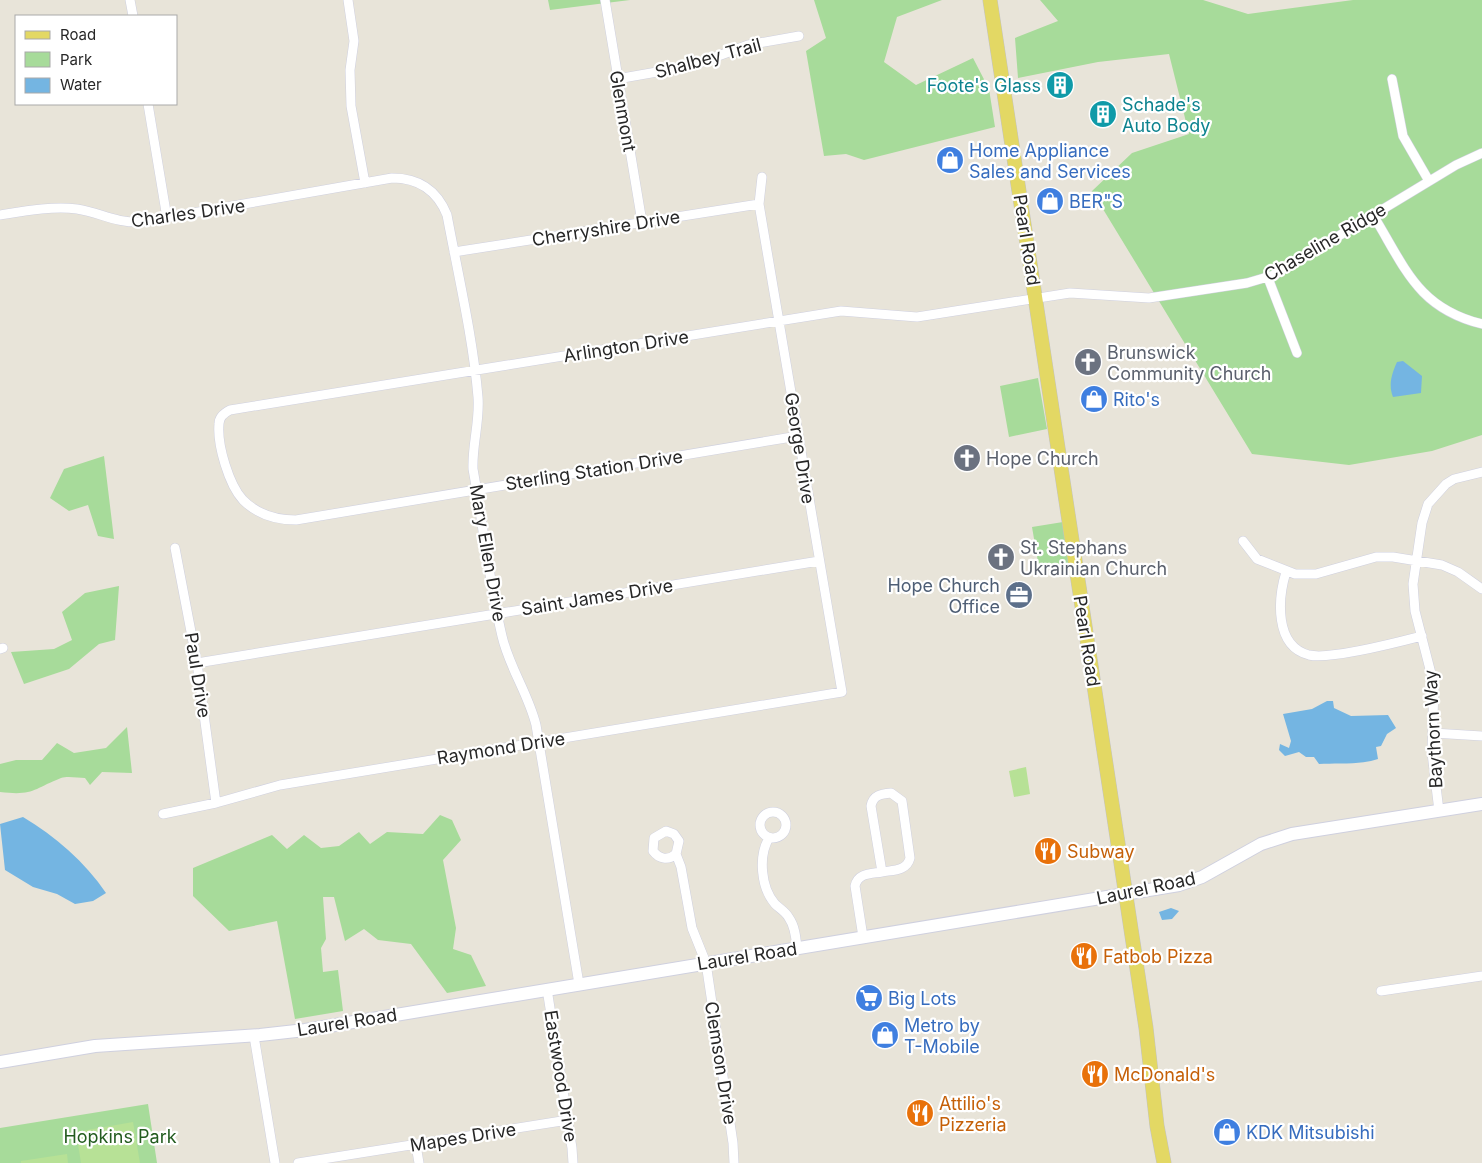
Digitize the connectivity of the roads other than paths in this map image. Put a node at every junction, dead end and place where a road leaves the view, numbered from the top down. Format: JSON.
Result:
{"nodes":[{"id":1,"x":130,"y":0,"type":"edge"},
{"id":2,"x":348,"y":0,"type":"edge"},
{"id":3,"x":605,"y":0,"type":"edge"},
{"id":4,"x":990,"y":0,"type":"edge"},
{"id":5,"x":133,"y":15,"type":"edge"},
{"id":6,"x":800,"y":36,"type":"dead end"},
{"id":7,"x":1392,"y":79,"type":"dead end"},
{"id":8,"x":617,"y":80,"type":"junction"},
{"id":9,"x":148,"y":105,"type":"edge"},
{"id":10,"x":1482,"y":153,"type":"edge"},
{"id":11,"x":762,"y":177,"type":"dead end"},
{"id":12,"x":1429,"y":181,"type":"junction"},
{"id":13,"x":365,"y":183,"type":"junction"},
{"id":14,"x":759,"y":204,"type":"junction"},
{"id":15,"x":0,"y":215,"type":"edge"},
{"id":16,"x":1373,"y":215,"type":"junction"},
{"id":17,"x":167,"y":218,"type":"junction"},
{"id":18,"x":642,"y":222,"type":"junction"},
{"id":19,"x":454,"y":252,"type":"junction"},
{"id":20,"x":1268,"y":278,"type":"junction"},
{"id":21,"x":1036,"y":298,"type":"junction"},
{"id":22,"x":779,"y":321,"type":"junction"},
{"id":23,"x":1482,"y":324,"type":"edge"},
{"id":24,"x":1297,"y":353,"type":"dead end"},
{"id":25,"x":474,"y":371,"type":"junction"},
{"id":26,"x":220,"y":418,"type":"joint"},
{"id":27,"x":798,"y":436,"type":"junction"},
{"id":28,"x":1482,"y":472,"type":"edge"},
{"id":29,"x":477,"y":490,"type":"junction"},
{"id":30,"x":1243,"y":541,"type":"dead end"},
{"id":31,"x":175,"y":548,"type":"dead end"},
{"id":32,"x":1417,"y":560,"type":"junction"},
{"id":33,"x":819,"y":561,"type":"junction"},
{"id":34,"x":1286,"y":572,"type":"junction"},
{"id":35,"x":1482,"y":589,"type":"edge"},
{"id":36,"x":498,"y":613,"type":"junction"},
{"id":37,"x":1422,"y":636,"type":"junction"},
{"id":38,"x":197,"y":663,"type":"junction"},
{"id":39,"x":842,"y":692,"type":"joint"},
{"id":40,"x":1433,"y":733,"type":"junction"},
{"id":41,"x":1482,"y":736,"type":"edge"},
{"id":42,"x":539,"y":742,"type":"junction"},
{"id":43,"x":216,"y":803,"type":"junction"},
{"id":44,"x":1482,"y":804,"type":"edge"},
{"id":45,"x":1440,"y":811,"type":"junction"},
{"id":46,"x":163,"y":814,"type":"dead end"},
{"id":47,"x":769,"y":838,"type":"dead end"},
{"id":48,"x":676,"y":854,"type":"dead end"},
{"id":49,"x":882,"y":872,"type":"junction"},
{"id":50,"x":1125,"y":895,"type":"junction"},
{"id":51,"x":863,"y":937,"type":"junction"},
{"id":52,"x":797,"y":948,"type":"junction"},
{"id":53,"x":706,"y":963,"type":"junction"},
{"id":54,"x":1482,"y":976,"type":"edge"},
{"id":55,"x":579,"y":984,"type":"junction"},
{"id":56,"x":547,"y":989,"type":"junction"},
{"id":57,"x":1381,"y":991,"type":"dead end"},
{"id":58,"x":254,"y":1036,"type":"junction"},
{"id":59,"x":0,"y":1062,"type":"edge"},
{"id":60,"x":568,"y":1120,"type":"junction"},
{"id":61,"x":416,"y":1145,"type":"junction"},
{"id":62,"x":275,"y":1163,"type":"edge"},
{"id":63,"x":298,"y":1163,"type":"edge"},
{"id":64,"x":419,"y":1163,"type":"edge"},
{"id":65,"x":573,"y":1163,"type":"edge"},
{"id":66,"x":734,"y":1163,"type":"edge"},
{"id":67,"x":1164,"y":1163,"type":"edge"}],
"edges":[{"from":1,"to":5,"type":"street"},
{"from":2,"to":13,"type":"street"},
{"from":3,"to":8,"type":"street","name":"Glenmont"},
{"from":4,"to":21,"type":"main road","name":"Pearl Road"},
{"from":6,"to":8,"type":"street","name":"Shalbey Trail"},
{"from":7,"to":12,"type":"street"},
{"from":8,"to":18,"type":"street","name":"Glenmont"},
{"from":9,"to":17,"type":"street"},
{"from":10,"to":12,"type":"street","name":"Chaseline Ridge"},
{"from":11,"to":14,"type":"street","name":"George Drive"},
{"from":12,"to":16,"type":"street","name":"Chaseline Ridge"},
{"from":13,"to":17,"type":"street","name":"Charles Drive"},
{"from":13,"to":19,"type":"street","name":"Mary Ellen Drive"},
{"from":14,"to":18,"type":"street","name":"Cherryshire Drive"},
{"from":14,"to":22,"type":"street","name":"George Drive"},
{"from":15,"to":17,"type":"street","name":"Charles Drive"},
{"from":16,"to":20,"type":"street","name":"Chaseline Ridge"},
{"from":16,"to":23,"type":"street"},
{"from":18,"to":19,"type":"street","name":"Cherryshire Drive"},
{"from":19,"to":25,"type":"street","name":"Mary Ellen Drive"},
{"from":20,"to":21,"type":"street","name":"Chaseline Ridge"},
{"from":20,"to":24,"type":"street"},
{"from":21,"to":22,"type":"street","name":"Arlington Drive"},
{"from":21,"to":50,"type":"main road","name":"Pearl Road"},
{"from":22,"to":25,"type":"street","name":"Arlington Drive"},
{"from":22,"to":27,"type":"street","name":"George Drive"},
{"from":25,"to":26,"type":"street","name":"Arlington Drive"},
{"from":25,"to":29,"type":"street","name":"Mary Ellen Drive"},
{"from":26,"to":29,"type":"street","name":"Sterling Station Drive"},
{"from":27,"to":29,"type":"street","name":"Sterling Station Drive"},
{"from":27,"to":33,"type":"street","name":"George Drive"},
{"from":28,"to":32,"type":"street","name":"Baythorn Way"},
{"from":29,"to":36,"type":"street","name":"Mary Ellen Drive"},
{"from":30,"to":34,"type":"street"},
{"from":31,"to":38,"type":"street","name":"Paul Drive"},
{"from":32,"to":34,"type":"street"},
{"from":32,"to":35,"type":"street"},
{"from":32,"to":37,"type":"street","name":"Baythorn Way"},
{"from":33,"to":36,"type":"street","name":"Saint James Drive"},
{"from":33,"to":39,"type":"street","name":"George Drive"},
{"from":34,"to":37,"type":"street"},
{"from":36,"to":38,"type":"street","name":"Saint James Drive"},
{"from":36,"to":42,"type":"street","name":"Mary Ellen Drive"},
{"from":37,"to":40,"type":"street","name":"Baythorn Way"},
{"from":38,"to":43,"type":"street","name":"Paul Drive"},
{"from":39,"to":42,"type":"street","name":"Raymond Drive"},
{"from":40,"to":41,"type":"street"},
{"from":40,"to":45,"type":"street","name":"Baythorn Way"},
{"from":42,"to":43,"type":"street","name":"Raymond Drive"},
{"from":42,"to":55,"type":"street","name":"Mary Ellen Drive"},
{"from":43,"to":46,"type":"street","name":"Raymond Drive"},
{"from":44,"to":45,"type":"street","name":"Laurel Road"},
{"from":45,"to":50,"type":"street","name":"Laurel Road"},
{"from":47,"to":52,"type":"street"},
{"from":48,"to":53,"type":"street","name":"Clemson Drive"},
{"from":49,"to":49,"type":"street"},
{"from":49,"to":51,"type":"street"},
{"from":50,"to":51,"type":"street","name":"Laurel Road"},
{"from":50,"to":67,"type":"main road","name":"Pearl Road"},
{"from":51,"to":52,"type":"street","name":"Laurel Road"},
{"from":52,"to":53,"type":"street","name":"Laurel Road"},
{"from":53,"to":55,"type":"street","name":"Laurel Road"},
{"from":53,"to":66,"type":"street","name":"Clemson Drive"},
{"from":54,"to":57,"type":"street"},
{"from":55,"to":56,"type":"street","name":"Laurel Road"},
{"from":56,"to":58,"type":"street","name":"Laurel Road"},
{"from":56,"to":60,"type":"street","name":"Eastwood Drive"},
{"from":58,"to":59,"type":"street","name":"Laurel Road"},
{"from":58,"to":62,"type":"street"},
{"from":60,"to":61,"type":"street","name":"Mapes Drive"},
{"from":60,"to":65,"type":"street","name":"Eastwood Drive"},
{"from":61,"to":63,"type":"street","name":"Mapes Drive"},
{"from":61,"to":64,"type":"street"}]}
